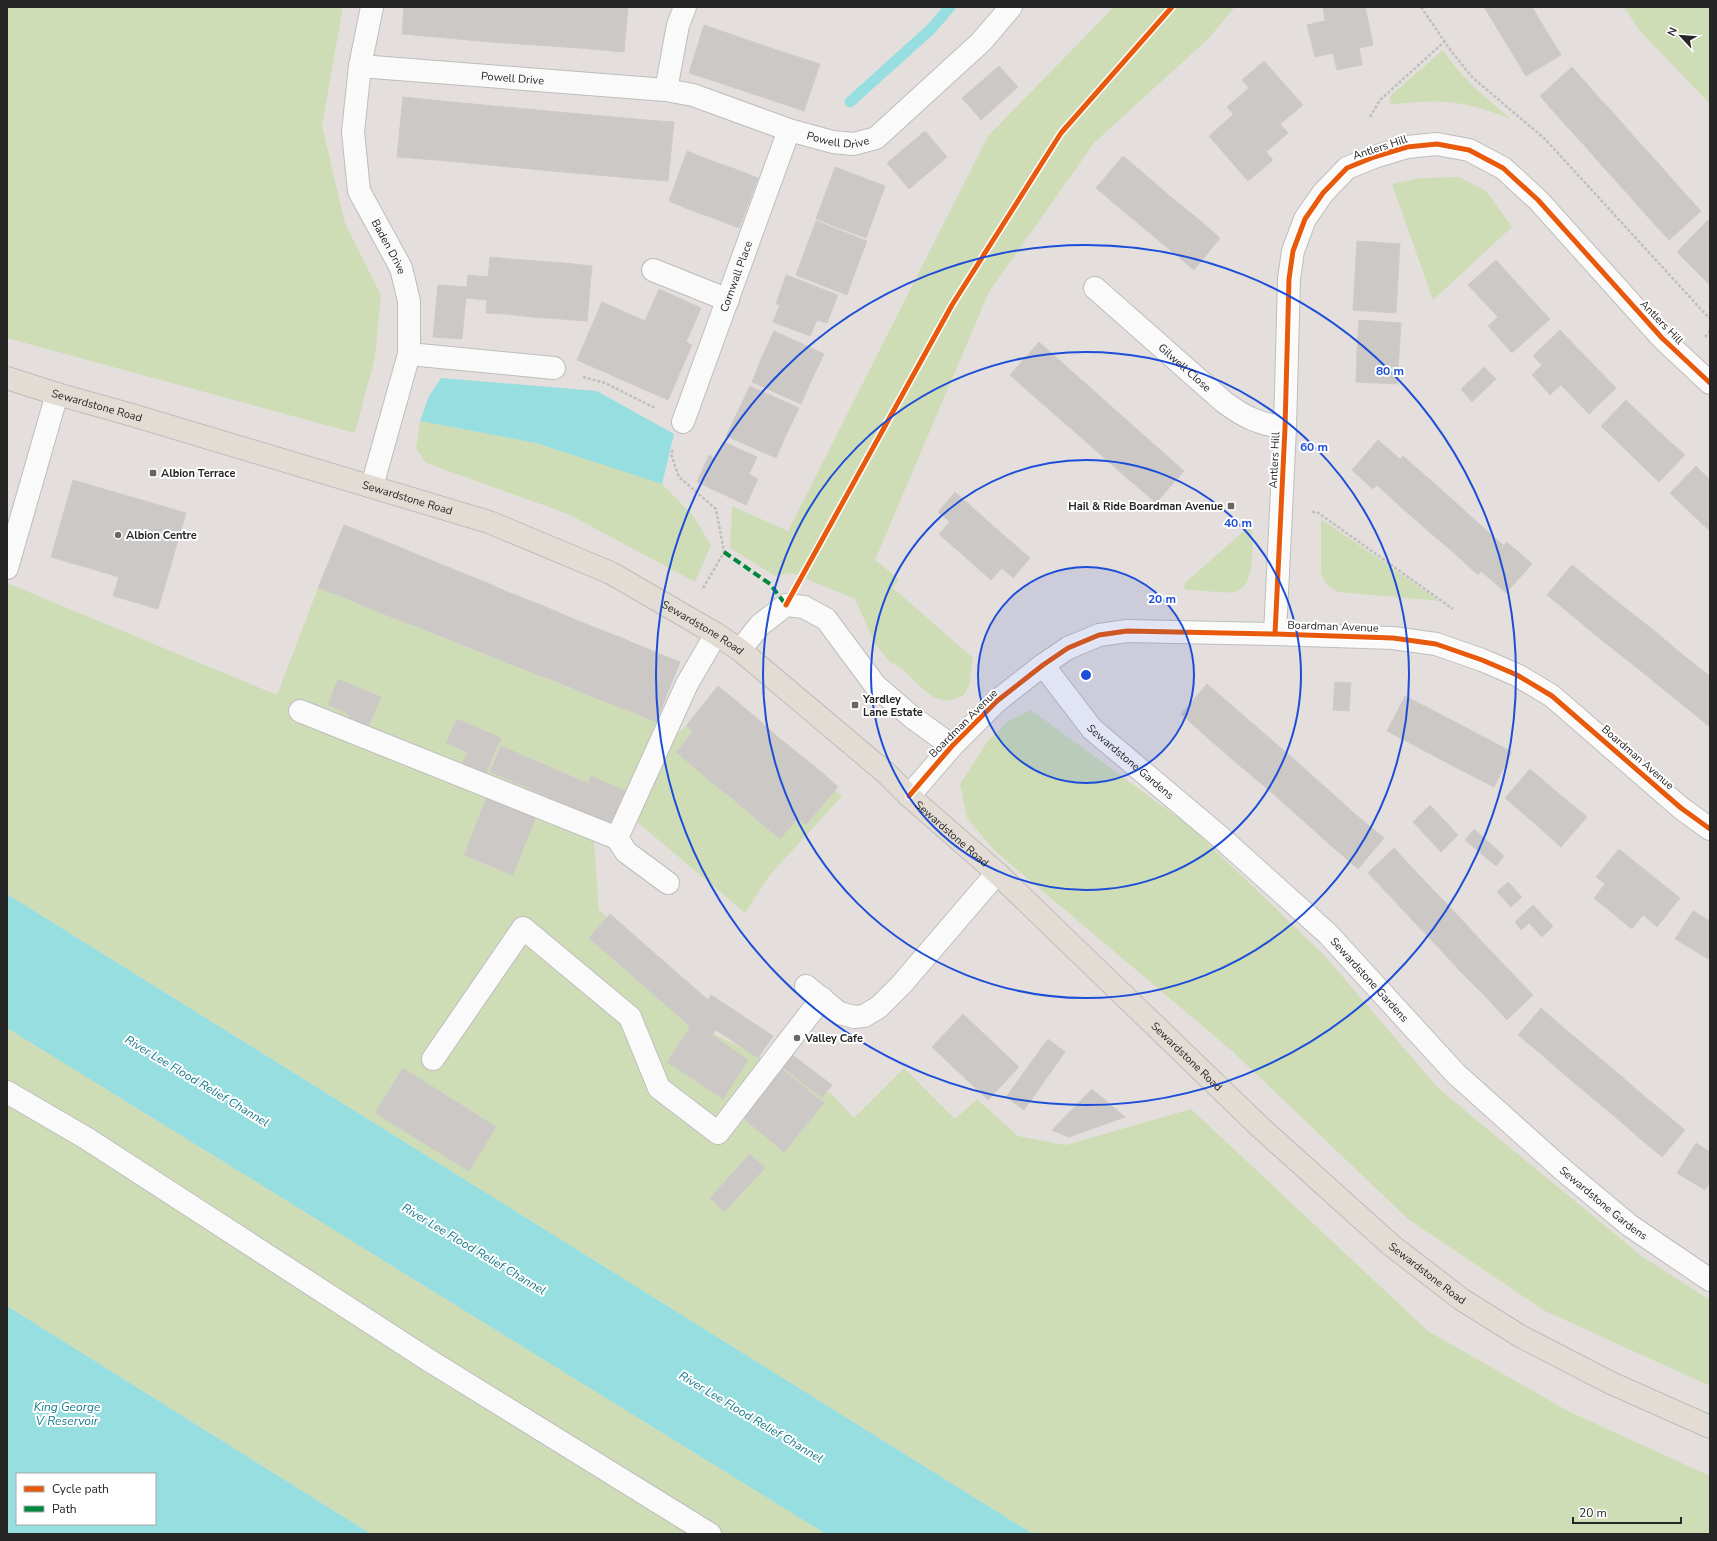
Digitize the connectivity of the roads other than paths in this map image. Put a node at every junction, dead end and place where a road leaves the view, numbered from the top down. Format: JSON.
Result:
{"nodes":[{"id":1,"x":372,"y":7,"type":"edge"},
{"id":2,"x":685,"y":7,"type":"edge"},
{"id":3,"x":1011,"y":7,"type":"edge"},
{"id":4,"x":360,"y":66,"type":"junction"},
{"id":5,"x":666,"y":90,"type":"junction"},
{"id":6,"x":789,"y":130,"type":"junction"},
{"id":7,"x":653,"y":270,"type":"dead end"},
{"id":8,"x":1095,"y":288,"type":"dead end"},
{"id":9,"x":728,"y":300,"type":"junction"},
{"id":10,"x":409,"y":354,"type":"junction"},
{"id":11,"x":554,"y":368,"type":"road end"},
{"id":12,"x":7,"y":378,"type":"edge"},
{"id":13,"x":1710,"y":383,"type":"edge"},
{"id":14,"x":57,"y":394,"type":"junction"},
{"id":15,"x":683,"y":422,"type":"road end"},
{"id":16,"x":1286,"y":428,"type":"junction"},
{"id":17,"x":372,"y":486,"type":"junction"},
{"id":18,"x":7,"y":568,"type":"edge"},
{"id":19,"x":716,"y":634,"type":"junction"},
{"id":20,"x":1275,"y":634,"type":"junction"},
{"id":21,"x":740,"y":650,"type":"junction"},
{"id":22,"x":1043,"y":665,"type":"junction"},
{"id":23,"x":300,"y":711,"type":"dead end"},
{"id":24,"x":952,"y":746,"type":"junction"},
{"id":25,"x":909,"y":796,"type":"junction"},
{"id":26,"x":1710,"y":830,"type":"edge"},
{"id":27,"x":617,"y":838,"type":"junction"},
{"id":28,"x":997,"y":873,"type":"junction"},
{"id":29,"x":668,"y":883,"type":"dead end"},
{"id":30,"x":433,"y":1059,"type":"dead end"},
{"id":31,"x":7,"y":1092,"type":"edge"},
{"id":32,"x":1710,"y":1280,"type":"edge"},
{"id":33,"x":1710,"y":1427,"type":"edge"},
{"id":34,"x":710,"y":1534,"type":"edge"}],
"edges":[{"from":1,"to":4,"type":"street","name":"Baden Drive"},
{"from":2,"to":5,"type":"street"},
{"from":3,"to":6,"type":"street","name":"Powell Drive"},
{"from":4,"to":5,"type":"street","name":"Powell Drive"},
{"from":4,"to":10,"type":"street","name":"Baden Drive"},
{"from":5,"to":6,"type":"street","name":"Powell Drive"},
{"from":6,"to":9,"type":"street","name":"Cornwall Place"},
{"from":7,"to":9,"type":"street"},
{"from":8,"to":16,"type":"street","name":"Gilwell Close"},
{"from":9,"to":15,"type":"street","name":"Cornwall Place"},
{"from":10,"to":11,"type":"street"},
{"from":10,"to":17,"type":"street","name":"Baden Drive"},
{"from":12,"to":14,"type":"main road","name":"Sewardstone Road"},
{"from":13,"to":16,"type":"street","name":"Antlers Hill"},
{"from":14,"to":17,"type":"main road","name":"Sewardstone Road"},
{"from":14,"to":18,"type":"street"},
{"from":16,"to":20,"type":"street","name":"Antlers Hill"},
{"from":17,"to":19,"type":"main road","name":"Sewardstone Road"},
{"from":19,"to":21,"type":"main road","name":"Sewardstone Road"},
{"from":19,"to":27,"type":"street"},
{"from":20,"to":22,"type":"street","name":"Boardman Avenue"},
{"from":20,"to":26,"type":"street","name":"Boardman Avenue"},
{"from":21,"to":24,"type":"street"},
{"from":21,"to":25,"type":"main road","name":"Sewardstone Road"},
{"from":22,"to":24,"type":"street","name":"Boardman Avenue"},
{"from":22,"to":32,"type":"street","name":"Sewardstone Gardens"},
{"from":23,"to":27,"type":"street"},
{"from":24,"to":25,"type":"street","name":"Boardman Avenue"},
{"from":25,"to":28,"type":"main road","name":"Sewardstone Road"},
{"from":27,"to":29,"type":"street"},
{"from":28,"to":30,"type":"street"},
{"from":28,"to":33,"type":"main road","name":"Sewardstone Road"},
{"from":31,"to":34,"type":"street"}]}
